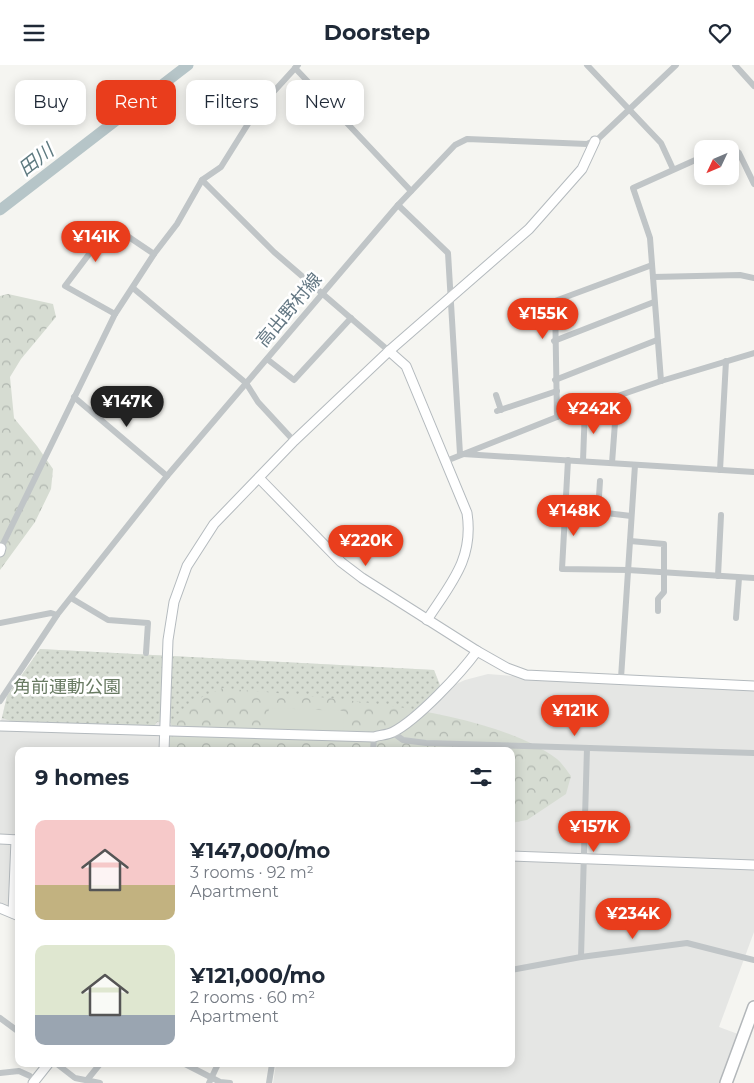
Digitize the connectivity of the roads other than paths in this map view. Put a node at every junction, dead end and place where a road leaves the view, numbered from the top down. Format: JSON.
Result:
{"nodes":[{"id":1,"x":587,"y":65,"type":"edge"},
{"id":2,"x":676,"y":65,"type":"edge"},
{"id":3,"x":735,"y":65,"type":"edge"},
{"id":4,"x":297,"y":66,"type":"edge"},
{"id":5,"x":754,"y":85,"type":"edge"},
{"id":6,"x":629,"y":109,"type":"junction"},
{"id":7,"x":595,"y":141,"type":"junction"},
{"id":8,"x":739,"y":153,"type":"edge"},
{"id":9,"x":694,"y":160,"type":"edge"},
{"id":10,"x":673,"y":169,"type":"junction"},
{"id":11,"x":202,"y":180,"type":"junction"},
{"id":12,"x":754,"y":184,"type":"edge"},
{"id":13,"x":411,"y":191,"type":"junction"},
{"id":14,"x":398,"y":205,"type":"junction"},
{"id":15,"x":154,"y":254,"type":"junction"},
{"id":16,"x":652,"y":265,"type":"junction"},
{"id":17,"x":653,"y":277,"type":"junction"},
{"id":18,"x":754,"y":278,"type":"edge"},
{"id":19,"x":133,"y":288,"type":"junction"},
{"id":20,"x":322,"y":293,"type":"junction"},
{"id":21,"x":451,"y":297,"type":"junction"},
{"id":22,"x":654,"y":302,"type":"junction"},
{"id":23,"x":116,"y":314,"type":"junction"},
{"id":24,"x":352,"y":318,"type":"junction"},
{"id":25,"x":657,"y":340,"type":"junction"},
{"id":26,"x":554,"y":341,"type":"junction"},
{"id":27,"x":389,"y":351,"type":"junction"},
{"id":28,"x":754,"y":353,"type":"edge"},
{"id":29,"x":267,"y":359,"type":"junction"},
{"id":30,"x":726,"y":361,"type":"junction"},
{"id":31,"x":555,"y":380,"type":"junction"},
{"id":32,"x":661,"y":381,"type":"junction"},
{"id":33,"x":246,"y":383,"type":"junction"},
{"id":34,"x":556,"y":391,"type":"junction"},
{"id":35,"x":496,"y":395,"type":"dead end"},
{"id":36,"x":617,"y":396,"type":"junction"},
{"id":37,"x":74,"y":397,"type":"junction"},
{"id":38,"x":585,"y":407,"type":"junction"},
{"id":39,"x":557,"y":417,"type":"junction"},
{"id":40,"x":294,"y":441,"type":"junction"},
{"id":41,"x":460,"y":454,"type":"junction"},
{"id":42,"x":568,"y":460,"type":"junction"},
{"id":43,"x":446,"y":461,"type":"junction"},
{"id":44,"x":583,"y":461,"type":"junction"},
{"id":45,"x":612,"y":463,"type":"junction"},
{"id":46,"x":635,"y":465,"type":"junction"},
{"id":47,"x":720,"y":470,"type":"junction"},
{"id":48,"x":754,"y":472,"type":"edge"},
{"id":49,"x":167,"y":476,"type":"junction"},
{"id":50,"x":259,"y":478,"type":"junction"},
{"id":51,"x":600,"y":481,"type":"dead end"},
{"id":52,"x":721,"y":515,"type":"dead end"},
{"id":53,"x":631,"y":516,"type":"junction"},
{"id":54,"x":630,"y":541,"type":"junction"},
{"id":55,"x":1,"y":550,"type":"edge"},
{"id":56,"x":628,"y":570,"type":"junction"},
{"id":57,"x":664,"y":573,"type":"junction"},
{"id":58,"x":718,"y":576,"type":"junction"},
{"id":59,"x":739,"y":578,"type":"junction"},
{"id":60,"x":754,"y":578,"type":"edge"},
{"id":61,"x":71,"y":598,"type":"junction"},
{"id":62,"x":658,"y":611,"type":"dead end"},
{"id":63,"x":57,"y":615,"type":"junction"},
{"id":64,"x":736,"y":617,"type":"dead end"},
{"id":65,"x":427,"y":620,"type":"junction"},
{"id":66,"x":0,"y":623,"type":"edge"},
{"id":67,"x":478,"y":651,"type":"junction"},
{"id":68,"x":146,"y":653,"type":"dead end"},
{"id":69,"x":621,"y":678,"type":"junction"},
{"id":70,"x":754,"y":686,"type":"edge"},
{"id":71,"x":0,"y":701,"type":"edge"},
{"id":72,"x":0,"y":726,"type":"edge"},
{"id":73,"x":164,"y":732,"type":"junction"},
{"id":74,"x":392,"y":732,"type":"junction"},
{"id":75,"x":374,"y":737,"type":"junction"},
{"id":76,"x":426,"y":743,"type":"junction"},
{"id":77,"x":164,"y":747,"type":"edge"},
{"id":78,"x":373,"y":747,"type":"edge"},
{"id":79,"x":426,"y":747,"type":"edge"},
{"id":80,"x":587,"y":748,"type":"junction"},
{"id":81,"x":754,"y":753,"type":"edge"},
{"id":82,"x":0,"y":839,"type":"edge"},
{"id":83,"x":15,"y":840,"type":"edge"},
{"id":84,"x":515,"y":856,"type":"edge"},
{"id":85,"x":583,"y":859,"type":"junction"},
{"id":86,"x":754,"y":865,"type":"edge"},
{"id":87,"x":0,"y":908,"type":"edge"},
{"id":88,"x":15,"y":914,"type":"edge"},
{"id":89,"x":581,"y":957,"type":"junction"},
{"id":90,"x":754,"y":960,"type":"edge"},
{"id":91,"x":515,"y":969,"type":"edge"},
{"id":92,"x":754,"y":1007,"type":"edge"},
{"id":93,"x":0,"y":1018,"type":"edge"},
{"id":94,"x":15,"y":1029,"type":"edge"},
{"id":95,"x":45,"y":1067,"type":"edge"},
{"id":96,"x":61,"y":1067,"type":"edge"},
{"id":97,"x":98,"y":1067,"type":"edge"},
{"id":98,"x":190,"y":1067,"type":"edge"},
{"id":99,"x":217,"y":1067,"type":"edge"},
{"id":100,"x":272,"y":1067,"type":"edge"},
{"id":101,"x":0,"y":1073,"type":"edge"},
{"id":102,"x":31,"y":1080,"type":"edge"},
{"id":103,"x":87,"y":1080,"type":"junction"},
{"id":104,"x":211,"y":1080,"type":"edge"},
{"id":105,"x":100,"y":1083,"type":"edge"},
{"id":106,"x":230,"y":1083,"type":"edge"},
{"id":107,"x":269,"y":1083,"type":"edge"},
{"id":108,"x":726,"y":1083,"type":"edge"}],
"edges":[{"from":1,"to":6,"type":"street"},
{"from":2,"to":6,"type":"street"},
{"from":3,"to":5,"type":"street"},
{"from":4,"to":11,"type":"street"},
{"from":4,"to":13,"type":"street"},
{"from":6,"to":7,"type":"street"},
{"from":6,"to":10,"type":"street"},
{"from":7,"to":13,"type":"street","name":"高出野村線"},
{"from":7,"to":21,"type":"street"},
{"from":8,"to":12,"type":"street"},
{"from":9,"to":10,"type":"street"},
{"from":10,"to":16,"type":"street"},
{"from":11,"to":15,"type":"street"},
{"from":11,"to":20,"type":"street"},
{"from":13,"to":14,"type":"street","name":"高出野村線"},
{"from":14,"to":20,"type":"street","name":"高出野村線"},
{"from":14,"to":21,"type":"street"},
{"from":15,"to":19,"type":"street"},
{"from":15,"to":23,"type":"street"},
{"from":16,"to":17,"type":"street"},
{"from":16,"to":26,"type":"street"},
{"from":17,"to":18,"type":"street"},
{"from":17,"to":22,"type":"street"},
{"from":19,"to":23,"type":"street"},
{"from":19,"to":33,"type":"street"},
{"from":20,"to":24,"type":"street"},
{"from":20,"to":29,"type":"street","name":"高出野村線"},
{"from":21,"to":27,"type":"street"},
{"from":21,"to":41,"type":"street"},
{"from":22,"to":25,"type":"street"},
{"from":22,"to":26,"type":"street"},
{"from":23,"to":37,"type":"street"},
{"from":24,"to":27,"type":"street"},
{"from":24,"to":29,"type":"street"},
{"from":25,"to":31,"type":"street"},
{"from":25,"to":32,"type":"street"},
{"from":26,"to":31,"type":"street"},
{"from":27,"to":40,"type":"street"},
{"from":27,"to":43,"type":"street"},
{"from":28,"to":30,"type":"street"},
{"from":29,"to":33,"type":"street","name":"高出野村線"},
{"from":30,"to":32,"type":"street"},
{"from":30,"to":47,"type":"street"},
{"from":31,"to":34,"type":"street"},
{"from":32,"to":36,"type":"street"},
{"from":33,"to":40,"type":"street"},
{"from":33,"to":49,"type":"street","name":"高出野村線"},
{"from":34,"to":35,"type":"street"},
{"from":34,"to":39,"type":"street"},
{"from":36,"to":38,"type":"street"},
{"from":36,"to":45,"type":"street"},
{"from":37,"to":49,"type":"street"},
{"from":37,"to":55,"type":"street"},
{"from":38,"to":39,"type":"street"},
{"from":38,"to":44,"type":"street"},
{"from":39,"to":41,"type":"street"},
{"from":40,"to":50,"type":"street"},
{"from":41,"to":42,"type":"street"},
{"from":41,"to":43,"type":"street"},
{"from":42,"to":44,"type":"street"},
{"from":42,"to":56,"type":"street"},
{"from":43,"to":65,"type":"street"},
{"from":44,"to":45,"type":"street"},
{"from":45,"to":46,"type":"street"},
{"from":46,"to":47,"type":"street"},
{"from":46,"to":53,"type":"street"},
{"from":47,"to":48,"type":"street"},
{"from":49,"to":61,"type":"street","name":"高出野村線"},
{"from":50,"to":65,"type":"street"},
{"from":50,"to":73,"type":"street"},
{"from":51,"to":53,"type":"street"},
{"from":52,"to":58,"type":"street"},
{"from":53,"to":54,"type":"street"},
{"from":54,"to":56,"type":"street"},
{"from":54,"to":57,"type":"street"},
{"from":56,"to":57,"type":"street"},
{"from":56,"to":69,"type":"street"},
{"from":57,"to":58,"type":"street"},
{"from":57,"to":62,"type":"street"},
{"from":58,"to":59,"type":"street"},
{"from":59,"to":60,"type":"street"},
{"from":59,"to":64,"type":"street"},
{"from":61,"to":63,"type":"street","name":"高出野村線"},
{"from":61,"to":68,"type":"street"},
{"from":63,"to":66,"type":"street"},
{"from":63,"to":71,"type":"street","name":"高出野村線"},
{"from":65,"to":67,"type":"street"},
{"from":67,"to":69,"type":"street"},
{"from":67,"to":74,"type":"street"},
{"from":69,"to":70,"type":"street"},
{"from":72,"to":73,"type":"street"},
{"from":73,"to":75,"type":"street"},
{"from":73,"to":77,"type":"street"},
{"from":74,"to":75,"type":"street"},
{"from":74,"to":76,"type":"street"},
{"from":75,"to":78,"type":"street"},
{"from":76,"to":79,"type":"street"},
{"from":76,"to":80,"type":"street"},
{"from":80,"to":81,"type":"street"},
{"from":80,"to":85,"type":"street"},
{"from":82,"to":83,"type":"street"},
{"from":84,"to":85,"type":"street"},
{"from":85,"to":86,"type":"street"},
{"from":85,"to":89,"type":"street"},
{"from":87,"to":88,"type":"street"},
{"from":89,"to":90,"type":"street"},
{"from":89,"to":91,"type":"street"},
{"from":92,"to":108,"type":"highway"},
{"from":93,"to":94,"type":"street"},
{"from":95,"to":102,"type":"street"},
{"from":96,"to":103,"type":"street"},
{"from":97,"to":103,"type":"street"},
{"from":98,"to":104,"type":"street"},
{"from":99,"to":104,"type":"street"},
{"from":100,"to":107,"type":"street"},
{"from":101,"to":102,"type":"street"},
{"from":103,"to":105,"type":"street"},
{"from":104,"to":106,"type":"street"}]}
